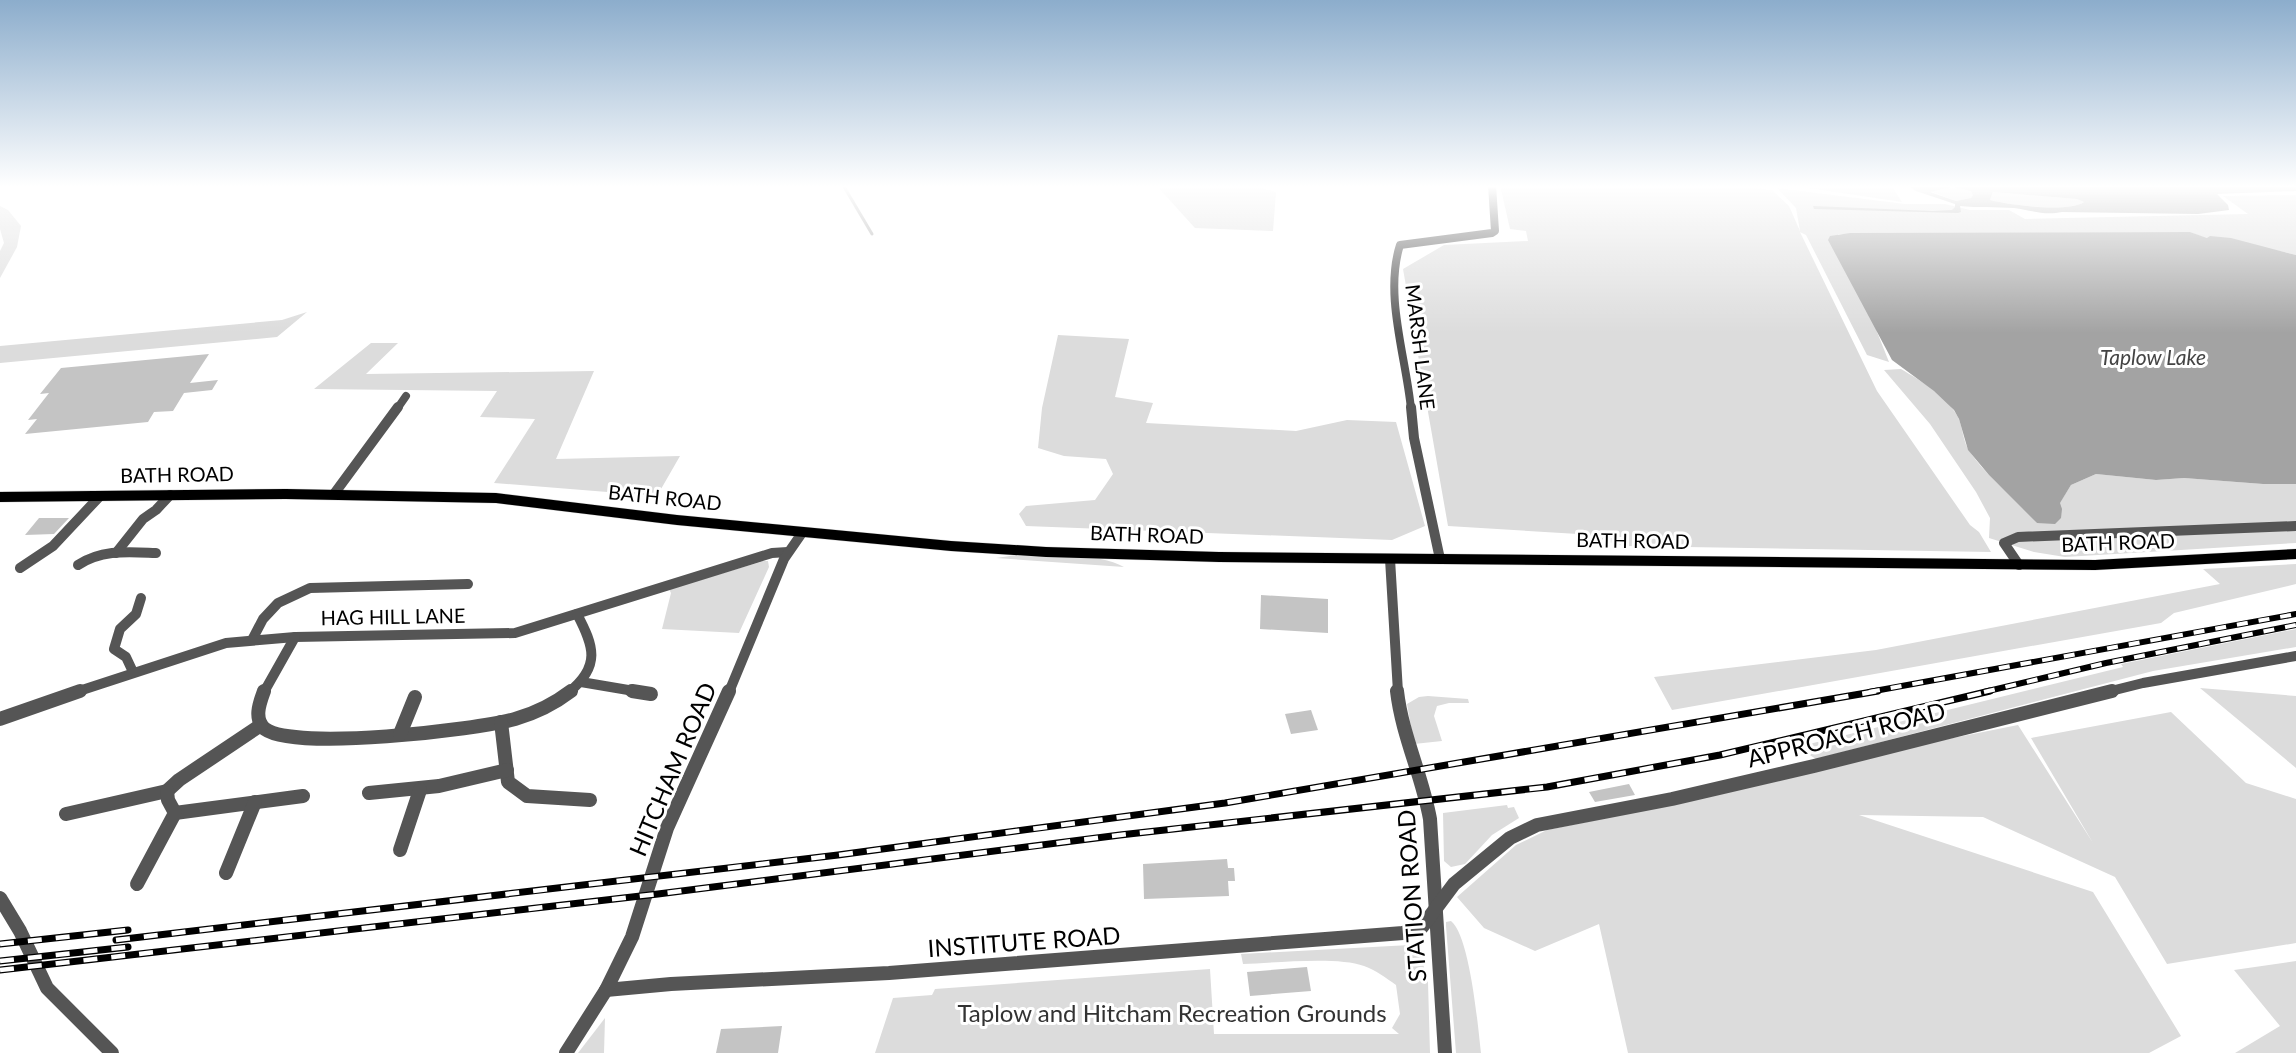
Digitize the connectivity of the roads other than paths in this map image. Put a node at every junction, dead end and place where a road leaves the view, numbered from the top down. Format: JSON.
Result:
{"nodes":[{"id":1,"x":1483,"y":234,"type":"edge"},
{"id":2,"x":406,"y":396,"type":"dead end"},
{"id":3,"x":334,"y":494,"type":"junction"},
{"id":4,"x":170,"y":495,"type":"junction"},
{"id":5,"x":100,"y":496,"type":"junction"},
{"id":6,"x":0,"y":497,"type":"edge"},
{"id":7,"x":2296,"y":526,"type":"edge"},
{"id":8,"x":802,"y":533,"type":"junction"},
{"id":9,"x":788,"y":552,"type":"junction"},
{"id":10,"x":116,"y":553,"type":"junction"},
{"id":11,"x":156,"y":553,"type":"dead end"},
{"id":12,"x":2296,"y":554,"type":"edge"},
{"id":13,"x":1440,"y":559,"type":"junction"},
{"id":14,"x":1390,"y":560,"type":"junction"},
{"id":15,"x":2019,"y":565,"type":"junction"},
{"id":16,"x":78,"y":566,"type":"dead end"},
{"id":17,"x":20,"y":568,"type":"dead end"},
{"id":18,"x":468,"y":584,"type":"dead end"},
{"id":19,"x":141,"y":598,"type":"dead end"},
{"id":20,"x":578,"y":614,"type":"junction"},
{"id":21,"x":295,"y":637,"type":"junction"},
{"id":22,"x":252,"y":640,"type":"junction"},
{"id":23,"x":2296,"y":656,"type":"edge"},
{"id":24,"x":133,"y":672,"type":"junction"},
{"id":25,"x":580,"y":682,"type":"junction"},
{"id":26,"x":651,"y":694,"type":"dead end"},
{"id":27,"x":415,"y":697,"type":"dead end"},
{"id":28,"x":0,"y":719,"type":"edge"},
{"id":29,"x":501,"y":722,"type":"junction"},
{"id":30,"x":261,"y":725,"type":"junction"},
{"id":31,"x":400,"y":734,"type":"junction"},
{"id":32,"x":507,"y":770,"type":"junction"},
{"id":33,"x":167,"y":790,"type":"junction"},
{"id":34,"x":420,"y":790,"type":"junction"},
{"id":35,"x":369,"y":793,"type":"dead end"},
{"id":36,"x":303,"y":796,"type":"dead end"},
{"id":37,"x":590,"y":800,"type":"dead end"},
{"id":38,"x":255,"y":802,"type":"junction"},
{"id":39,"x":175,"y":813,"type":"junction"},
{"id":40,"x":66,"y":814,"type":"dead end"},
{"id":41,"x":400,"y":850,"type":"dead end"},
{"id":42,"x":226,"y":873,"type":"dead end"},
{"id":43,"x":137,"y":884,"type":"dead end"},
{"id":44,"x":0,"y":898,"type":"edge"},
{"id":45,"x":1435,"y":909,"type":"junction"},
{"id":46,"x":606,"y":990,"type":"junction"},
{"id":47,"x":112,"y":1053,"type":"edge"},
{"id":48,"x":566,"y":1053,"type":"edge"},
{"id":49,"x":1445,"y":1053,"type":"edge"}],
"edges":[{"from":1,"to":13,"type":"street","name":"MARSH LANE"},
{"from":2,"to":3,"type":"street"},
{"from":3,"to":4,"type":"main road","name":"BATH ROAD"},
{"from":3,"to":8,"type":"main road","name":"BATH ROAD"},
{"from":4,"to":5,"type":"main road","name":"BATH ROAD"},
{"from":4,"to":10,"type":"street"},
{"from":5,"to":6,"type":"main road","name":"BATH ROAD"},
{"from":5,"to":17,"type":"street"},
{"from":7,"to":15,"type":"street"},
{"from":8,"to":9,"type":"street","name":"HITCHAM ROAD"},
{"from":8,"to":14,"type":"main road","name":"BATH ROAD"},
{"from":9,"to":20,"type":"street","name":"HAG HILL LANE"},
{"from":9,"to":46,"type":"street","name":"HITCHAM ROAD"},
{"from":10,"to":11,"type":"street"},
{"from":10,"to":16,"type":"street"},
{"from":12,"to":15,"type":"main road","name":"BATH ROAD"},
{"from":13,"to":14,"type":"main road","name":"BATH ROAD"},
{"from":13,"to":15,"type":"main road","name":"BATH ROAD"},
{"from":14,"to":45,"type":"street","name":"STATION ROAD"},
{"from":18,"to":22,"type":"street"},
{"from":19,"to":24,"type":"street"},
{"from":20,"to":21,"type":"street","name":"HAG HILL LANE"},
{"from":20,"to":25,"type":"street"},
{"from":21,"to":22,"type":"street","name":"HAG HILL LANE"},
{"from":21,"to":30,"type":"street"},
{"from":22,"to":24,"type":"street","name":"HAG HILL LANE"},
{"from":23,"to":45,"type":"street","name":"APPROACH ROAD"},
{"from":24,"to":28,"type":"street","name":"HAG HILL LANE"},
{"from":25,"to":26,"type":"street"},
{"from":25,"to":29,"type":"street"},
{"from":27,"to":31,"type":"street"},
{"from":29,"to":31,"type":"street"},
{"from":29,"to":32,"type":"street"},
{"from":30,"to":31,"type":"street"},
{"from":30,"to":33,"type":"street"},
{"from":32,"to":34,"type":"street"},
{"from":32,"to":37,"type":"street"},
{"from":33,"to":39,"type":"street"},
{"from":33,"to":40,"type":"street"},
{"from":34,"to":35,"type":"street"},
{"from":34,"to":41,"type":"street"},
{"from":36,"to":38,"type":"street"},
{"from":38,"to":39,"type":"street"},
{"from":38,"to":42,"type":"street"},
{"from":39,"to":43,"type":"street"},
{"from":44,"to":47,"type":"street"},
{"from":45,"to":46,"type":"street","name":"INSTITUTE ROAD"},
{"from":45,"to":49,"type":"street","name":"STATION ROAD"},
{"from":46,"to":48,"type":"street","name":"HITCHAM ROAD"}]}
